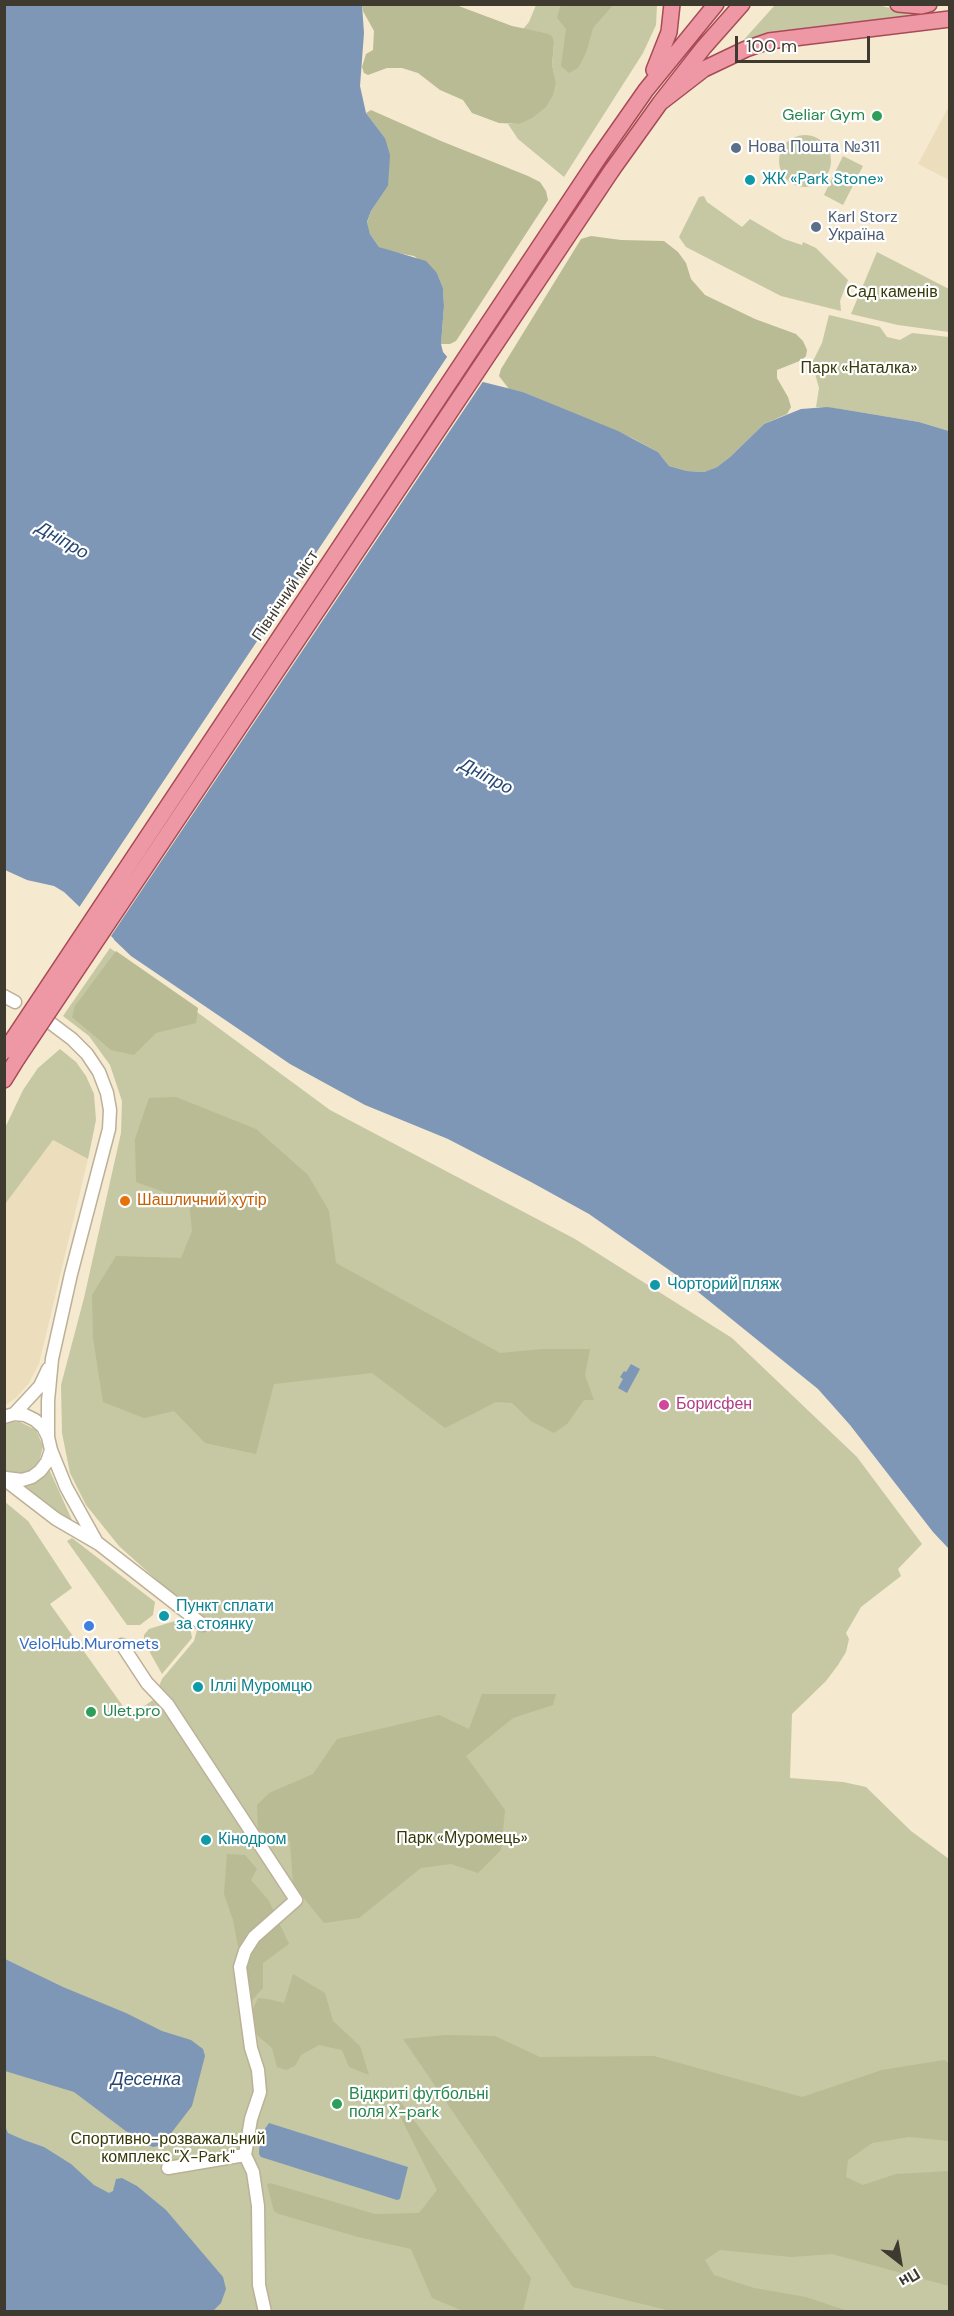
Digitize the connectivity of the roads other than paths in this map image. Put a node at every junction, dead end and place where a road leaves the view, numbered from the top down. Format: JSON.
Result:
{"nodes":[{"id":1,"x":672,"y":4,"type":"edge"},
{"id":2,"x":716,"y":4,"type":"edge"},
{"id":3,"x":742,"y":4,"type":"edge"},
{"id":4,"x":898,"y":4,"type":"edge"},
{"id":5,"x":929,"y":4,"type":"edge"},
{"id":6,"x":950,"y":19,"type":"edge"},
{"id":7,"x":646,"y":90,"type":"junction"},
{"id":8,"x":660,"y":103,"type":"junction"},
{"id":9,"x":52,"y":1024,"type":"dead end"},
{"id":10,"x":9,"y":1054,"type":"edge"},
{"id":11,"x":4,"y":1080,"type":"edge"},
{"id":12,"x":52,"y":1359,"type":"junction"},
{"id":13,"x":9,"y":1416,"type":"edge"},
{"id":14,"x":48,"y":1437,"type":"junction"},
{"id":15,"x":51,"y":1450,"type":"junction"},
{"id":16,"x":4,"y":1478,"type":"edge"},
{"id":17,"x":99,"y":1544,"type":"junction"},
{"id":18,"x":203,"y":1625,"type":"dead end"},
{"id":19,"x":122,"y":1645,"type":"dead end"},
{"id":20,"x":245,"y":2154,"type":"junction"},
{"id":21,"x":168,"y":2168,"type":"dead end"},
{"id":22,"x":265,"y":2312,"type":"edge"}],
"edges":[{"from":1,"to":7,"type":"main road"},
{"from":2,"to":7,"type":"main road"},
{"from":3,"to":8,"type":"main road"},
{"from":4,"to":5,"type":"main road"},
{"from":6,"to":8,"type":"main road"},
{"from":7,"to":10,"type":"main road","name":"Північний міст","bridge":true},
{"from":8,"to":10,"type":"main road","name":"Північний міст","bridge":true},
{"from":9,"to":12,"type":"street"},
{"from":10,"to":11,"type":"main road"},
{"from":12,"to":13,"type":"street"},
{"from":12,"to":14,"type":"street"},
{"from":13,"to":14,"type":"street"},
{"from":14,"to":15,"type":"street"},
{"from":15,"to":16,"type":"street"},
{"from":15,"to":17,"type":"street"},
{"from":16,"to":17,"type":"street"},
{"from":17,"to":18,"type":"street"},
{"from":19,"to":20,"type":"street"},
{"from":20,"to":21,"type":"street"},
{"from":20,"to":22,"type":"street"}]}
